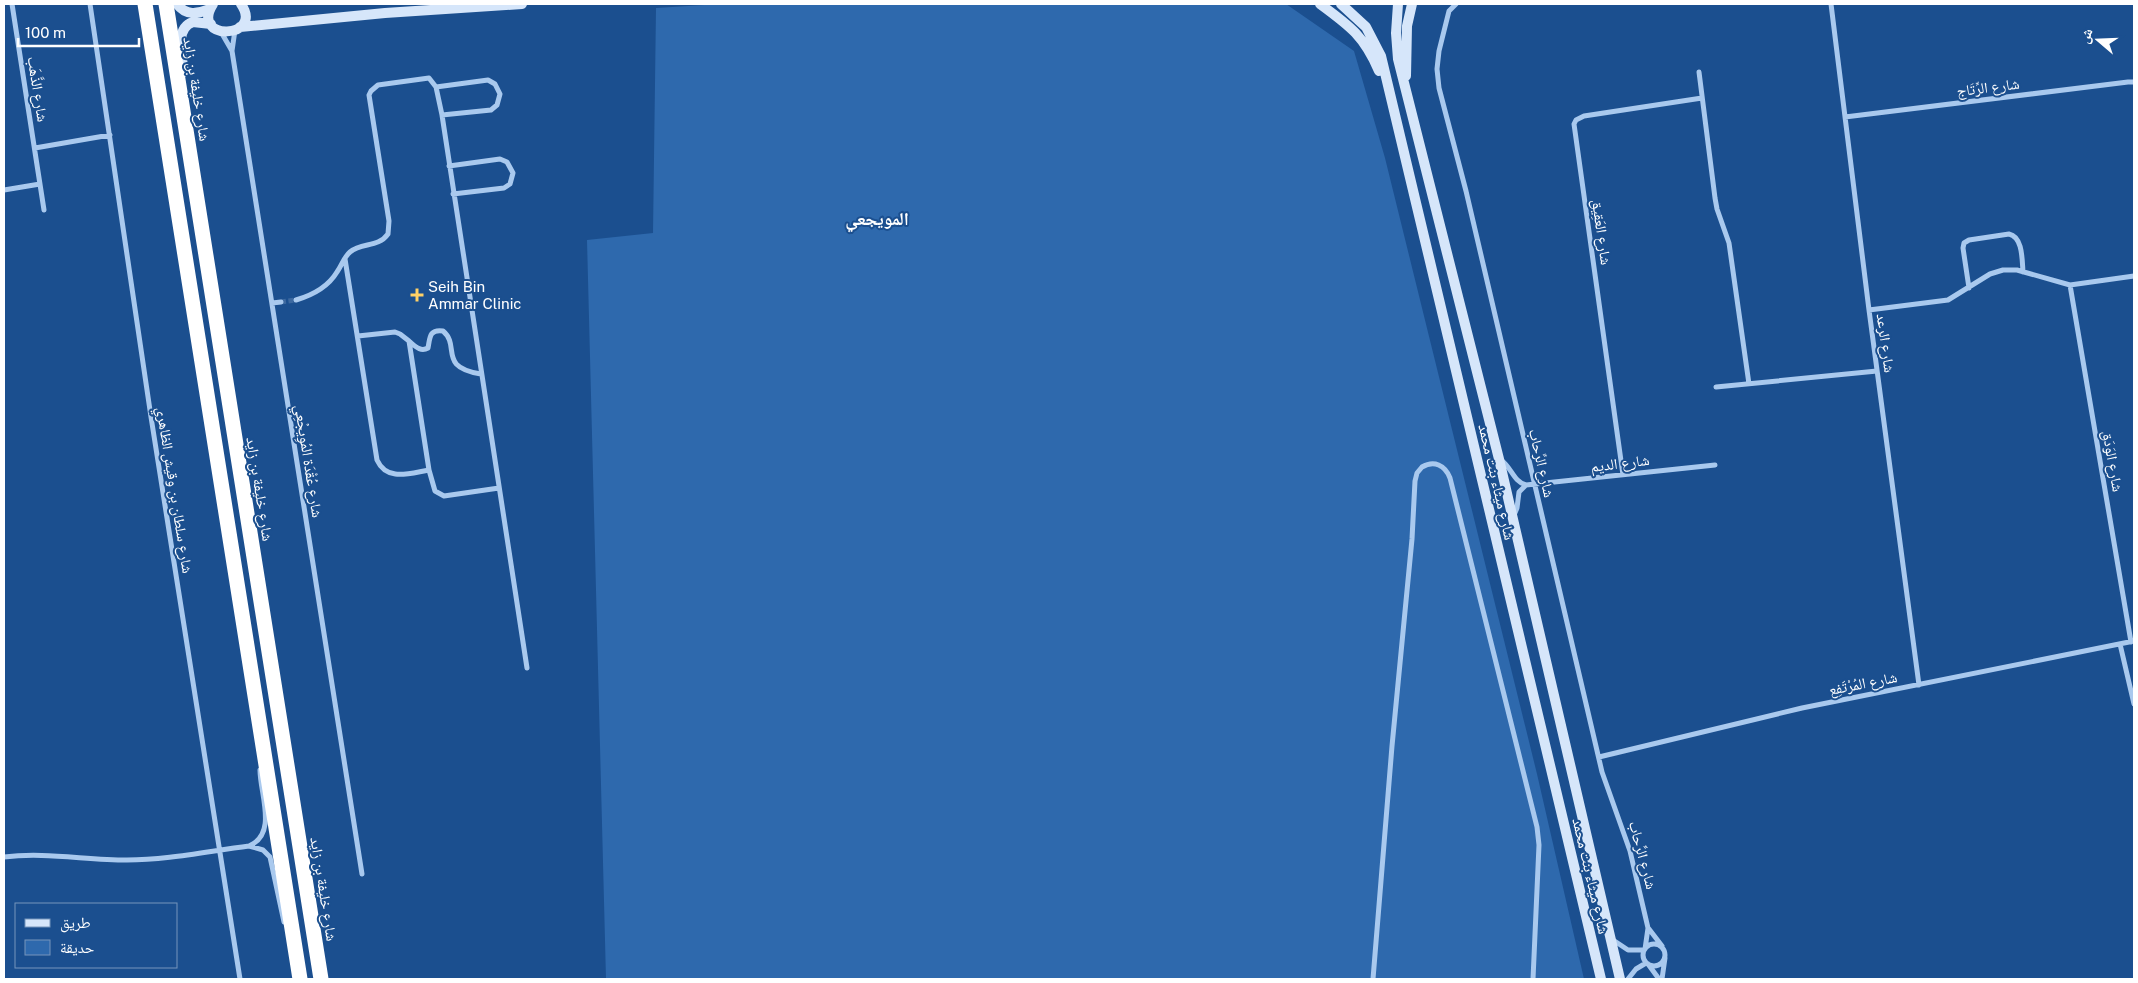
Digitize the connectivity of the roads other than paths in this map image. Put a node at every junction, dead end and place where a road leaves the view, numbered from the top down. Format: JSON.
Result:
{"nodes":[{"id":1,"x":12,"y":4,"type":"edge"},
{"id":2,"x":90,"y":4,"type":"edge"},
{"id":3,"x":145,"y":4,"type":"edge"},
{"id":4,"x":166,"y":4,"type":"edge"},
{"id":5,"x":177,"y":4,"type":"edge"},
{"id":6,"x":241,"y":4,"type":"edge"},
{"id":7,"x":522,"y":4,"type":"edge"},
{"id":8,"x":1320,"y":4,"type":"edge"},
{"id":9,"x":1341,"y":4,"type":"edge"},
{"id":10,"x":1398,"y":4,"type":"edge"},
{"id":11,"x":1412,"y":4,"type":"edge"},
{"id":12,"x":1456,"y":4,"type":"edge"},
{"id":13,"x":1831,"y":4,"type":"edge"},
{"id":14,"x":211,"y":6,"type":"edge"},
{"id":15,"x":385,"y":8,"type":"edge"},
{"id":16,"x":211,"y":24,"type":"junction"},
{"id":17,"x":238,"y":29,"type":"junction"},
{"id":18,"x":221,"y":32,"type":"junction"},
{"id":19,"x":232,"y":51,"type":"junction"},
{"id":20,"x":1699,"y":72,"type":"dead end"},
{"id":21,"x":2134,"y":82,"type":"edge"},
{"id":22,"x":436,"y":87,"type":"junction"},
{"id":23,"x":1406,"y":92,"type":"junction"},
{"id":24,"x":1389,"y":93,"type":"junction"},
{"id":25,"x":1702,"y":98,"type":"junction"},
{"id":26,"x":442,"y":115,"type":"junction"},
{"id":27,"x":1845,"y":118,"type":"junction"},
{"id":28,"x":186,"y":128,"type":"junction"},
{"id":29,"x":110,"y":135,"type":"junction"},
{"id":30,"x":35,"y":148,"type":"junction"},
{"id":31,"x":449,"y":166,"type":"junction"},
{"id":32,"x":40,"y":184,"type":"junction"},
{"id":33,"x":4,"y":190,"type":"edge"},
{"id":34,"x":453,"y":194,"type":"junction"},
{"id":35,"x":44,"y":210,"type":"dead end"},
{"id":36,"x":345,"y":258,"type":"junction"},
{"id":37,"x":2023,"y":272,"type":"junction"},
{"id":38,"x":2134,"y":276,"type":"edge"},
{"id":39,"x":2070,"y":285,"type":"junction"},
{"id":40,"x":1969,"y":288,"type":"junction"},
{"id":41,"x":296,"y":300,"type":"tunnel mouth"},
{"id":42,"x":281,"y":302,"type":"tunnel mouth"},
{"id":43,"x":272,"y":303,"type":"junction"},
{"id":44,"x":1868,"y":310,"type":"junction"},
{"id":45,"x":358,"y":336,"type":"junction"},
{"id":46,"x":408,"y":341,"type":"junction"},
{"id":47,"x":1877,"y":371,"type":"junction"},
{"id":48,"x":481,"y":374,"type":"junction"},
{"id":49,"x":1749,"y":384,"type":"junction"},
{"id":50,"x":1716,"y":387,"type":"dead end"},
{"id":51,"x":1499,"y":459,"type":"junction"},
{"id":52,"x":1715,"y":465,"type":"dead end"},
{"id":53,"x":429,"y":470,"type":"junction"},
{"id":54,"x":1623,"y":476,"type":"junction"},
{"id":55,"x":1534,"y":484,"type":"junction"},
{"id":56,"x":1526,"y":486,"type":"junction"},
{"id":57,"x":499,"y":488,"type":"junction"},
{"id":58,"x":1512,"y":517,"type":"junction"},
{"id":59,"x":2133,"y":641,"type":"edge"},
{"id":60,"x":2120,"y":644,"type":"junction"},
{"id":61,"x":527,"y":668,"type":"dead end"},
{"id":62,"x":1919,"y":685,"type":"junction"},
{"id":63,"x":2134,"y":704,"type":"edge"},
{"id":64,"x":263,"y":744,"type":"junction"},
{"id":65,"x":1599,"y":757,"type":"junction"},
{"id":66,"x":249,"y":846,"type":"junction"},
{"id":67,"x":219,"y":850,"type":"junction"},
{"id":68,"x":4,"y":857,"type":"edge"},
{"id":69,"x":362,"y":874,"type":"dead end"},
{"id":70,"x":1648,"y":928,"type":"junction"},
{"id":71,"x":1610,"y":938,"type":"junction"},
{"id":72,"x":294,"y":944,"type":"junction"},
{"id":73,"x":1662,"y":946,"type":"junction"},
{"id":74,"x":1645,"y":949,"type":"junction"},
{"id":75,"x":1665,"y":958,"type":"junction"},
{"id":76,"x":1647,"y":964,"type":"junction"},
{"id":77,"x":240,"y":979,"type":"edge"},
{"id":78,"x":300,"y":979,"type":"edge"},
{"id":79,"x":321,"y":979,"type":"edge"},
{"id":80,"x":1373,"y":979,"type":"edge"},
{"id":81,"x":1533,"y":979,"type":"edge"},
{"id":82,"x":1601,"y":979,"type":"edge"},
{"id":83,"x":1620,"y":979,"type":"edge"},
{"id":84,"x":1628,"y":979,"type":"edge"},
{"id":85,"x":1661,"y":979,"type":"edge"}],
"edges":[{"from":1,"to":30,"type":"street","name":"شارع الذَّهَب"},
{"from":2,"to":29,"type":"street","name":"شارع سلطان بن وقيش الظاهري"},
{"from":3,"to":64,"type":"highway"},
{"from":4,"to":28,"type":"highway","name":"شارع خليفة بن زايد"},
{"from":5,"to":14,"type":"main road"},
{"from":6,"to":17,"type":"main road"},
{"from":7,"to":15,"type":"main road"},
{"from":8,"to":24,"type":"main road"},
{"from":9,"to":24,"type":"main road","name":"شارع ميثاء بنت محمد"},
{"from":10,"to":23,"type":"main road","name":"شارع ميثاء بنت محمد"},
{"from":11,"to":23,"type":"main road"},
{"from":12,"to":55,"type":"street","name":"شارع الرِّحاب"},
{"from":13,"to":27,"type":"street","name":"شارع الرعد"},
{"from":14,"to":16,"type":"main road"},
{"from":15,"to":17,"type":"main road"},
{"from":16,"to":18,"type":"main road"},
{"from":16,"to":28,"type":"main road"},
{"from":17,"to":18,"type":"main road"},
{"from":17,"to":19,"type":"street","name":"شارع عُقْدَة المُوِيجْعِي"},
{"from":18,"to":19,"type":"street","name":"شارع عُقْدَة المُوِيجْعِي"},
{"from":19,"to":43,"type":"street","name":"شارع عُقْدَة المُوِيجْعِي"},
{"from":20,"to":25,"type":"street"},
{"from":21,"to":27,"type":"street","name":"شارع الرِّتَاج"},
{"from":22,"to":26,"type":"street"},
{"from":22,"to":26,"type":"street"},
{"from":22,"to":36,"type":"street"},
{"from":23,"to":51,"type":"main road","name":"شارع ميثاء بنت محمد"},
{"from":24,"to":82,"type":"main road","name":"شارع ميثاء بنت محمد"},
{"from":25,"to":49,"type":"street"},
{"from":25,"to":54,"type":"street","name":"شارع العَقِيق"},
{"from":26,"to":31,"type":"street"},
{"from":27,"to":44,"type":"street","name":"شارع الرعد"},
{"from":28,"to":79,"type":"highway","name":"شارع خليفة بن زايد"},
{"from":29,"to":30,"type":"street"},
{"from":29,"to":67,"type":"street","name":"شارع سلطان بن وقيش الظاهري"},
{"from":30,"to":32,"type":"street","name":"شارع الذَّهَب"},
{"from":31,"to":34,"type":"street"},
{"from":31,"to":34,"type":"street"},
{"from":32,"to":33,"type":"street"},
{"from":32,"to":35,"type":"street","name":"شارع الذَّهَب"},
{"from":34,"to":48,"type":"street"},
{"from":36,"to":41,"type":"street"},
{"from":36,"to":45,"type":"street"},
{"from":37,"to":39,"type":"street"},
{"from":37,"to":40,"type":"street"},
{"from":37,"to":40,"type":"street"},
{"from":38,"to":39,"type":"street"},
{"from":39,"to":59,"type":"street","name":"شارع الوَدَق"},
{"from":40,"to":44,"type":"street"},
{"from":42,"to":43,"type":"street"},
{"from":43,"to":69,"type":"street","name":"شارع عُقْدَة المُوِيجْعِي"},
{"from":44,"to":47,"type":"street","name":"شارع الرعد"},
{"from":45,"to":46,"type":"street"},
{"from":45,"to":53,"type":"street"},
{"from":46,"to":48,"type":"street"},
{"from":46,"to":53,"type":"street"},
{"from":47,"to":49,"type":"street"},
{"from":47,"to":62,"type":"street","name":"شارع الرعد"},
{"from":48,"to":57,"type":"street"},
{"from":49,"to":50,"type":"street"},
{"from":51,"to":56,"type":"street"},
{"from":51,"to":58,"type":"main road","name":"شارع ميثاء بنت محمد"},
{"from":52,"to":54,"type":"street","name":"شارع الديم"},
{"from":53,"to":57,"type":"street"},
{"from":54,"to":55,"type":"street","name":"شارع الديم"},
{"from":55,"to":56,"type":"street","name":"شارع الديم"},
{"from":55,"to":65,"type":"street","name":"شارع الرِّحاب"},
{"from":56,"to":58,"type":"street"},
{"from":57,"to":61,"type":"street"},
{"from":58,"to":71,"type":"main road","name":"شارع ميثاء بنت محمد"},
{"from":59,"to":60,"type":"street","name":"شارع المُرْتَفِع"},
{"from":60,"to":62,"type":"street","name":"شارع المُرْتَفِع"},
{"from":60,"to":63,"type":"street"},
{"from":62,"to":65,"type":"street","name":"شارع المُرْتَفِع"},
{"from":64,"to":66,"type":"street"},
{"from":64,"to":72,"type":"highway"},
{"from":65,"to":70,"type":"street","name":"شارع الرِّحاب"},
{"from":66,"to":67,"type":"street"},
{"from":66,"to":72,"type":"street"},
{"from":67,"to":68,"type":"street"},
{"from":67,"to":77,"type":"street","name":"شارع سلطان بن وقيش الظاهري"},
{"from":70,"to":73,"type":"street","name":"شارع الرِّحاب"},
{"from":70,"to":74,"type":"street","name":"شارع الرِّحاب"},
{"from":71,"to":74,"type":"street"},
{"from":71,"to":83,"type":"main road","name":"شارع ميثاء بنت محمد"},
{"from":72,"to":78,"type":"highway"},
{"from":73,"to":74,"type":"street"},
{"from":73,"to":75,"type":"street"},
{"from":74,"to":76,"type":"street"},
{"from":75,"to":76,"type":"street"},
{"from":75,"to":85,"type":"street"},
{"from":76,"to":84,"type":"street"},
{"from":76,"to":85,"type":"street"},
{"from":80,"to":81,"type":"street"}]}
